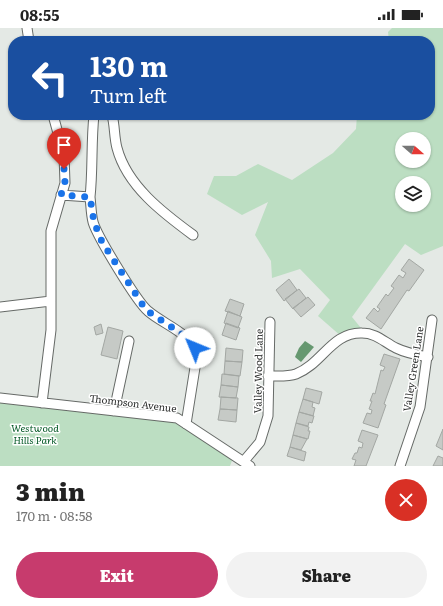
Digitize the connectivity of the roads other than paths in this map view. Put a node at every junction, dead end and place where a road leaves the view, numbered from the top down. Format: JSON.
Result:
{"nodes":[{"id":1,"x":54,"y":120,"type":"edge"},
{"id":2,"x":93,"y":120,"type":"edge"},
{"id":3,"x":113,"y":120,"type":"edge"},
{"id":4,"x":61,"y":195,"type":"junction"},
{"id":5,"x":90,"y":197,"type":"junction"},
{"id":6,"x":193,"y":235,"type":"dead end"},
{"id":7,"x":52,"y":301,"type":"junction"},
{"id":8,"x":0,"y":307,"type":"edge"},
{"id":9,"x":432,"y":320,"type":"dead end"},
{"id":10,"x":270,"y":322,"type":"dead end"},
{"id":11,"x":129,"y":342,"type":"dead end"},
{"id":12,"x":428,"y":357,"type":"junction"},
{"id":13,"x":268,"y":376,"type":"junction"},
{"id":14,"x":0,"y":398,"type":"edge"},
{"id":15,"x":42,"y":403,"type":"junction"},
{"id":16,"x":114,"y":411,"type":"junction"},
{"id":17,"x":186,"y":424,"type":"junction"},
{"id":18,"x":247,"y":464,"type":"edge"},
{"id":19,"x":400,"y":466,"type":"edge"}],
"edges":[{"from":1,"to":4,"type":"street"},
{"from":2,"to":5,"type":"street"},
{"from":3,"to":6,"type":"street"},
{"from":4,"to":5,"type":"street"},
{"from":4,"to":7,"type":"street"},
{"from":5,"to":17,"type":"street"},
{"from":7,"to":8,"type":"street"},
{"from":7,"to":15,"type":"street"},
{"from":9,"to":12,"type":"street","name":"Valley Green Lane"},
{"from":10,"to":13,"type":"street","name":"Valley Wood Lane"},
{"from":11,"to":16,"type":"street"},
{"from":12,"to":13,"type":"street"},
{"from":12,"to":19,"type":"street","name":"Valley Green Lane"},
{"from":13,"to":18,"type":"street","name":"Valley Wood Lane"},
{"from":14,"to":15,"type":"street","name":"Thompson Avenue"},
{"from":15,"to":16,"type":"street","name":"Thompson Avenue"},
{"from":16,"to":17,"type":"street","name":"Thompson Avenue"},
{"from":17,"to":18,"type":"street","name":"Thompson Avenue"}]}
